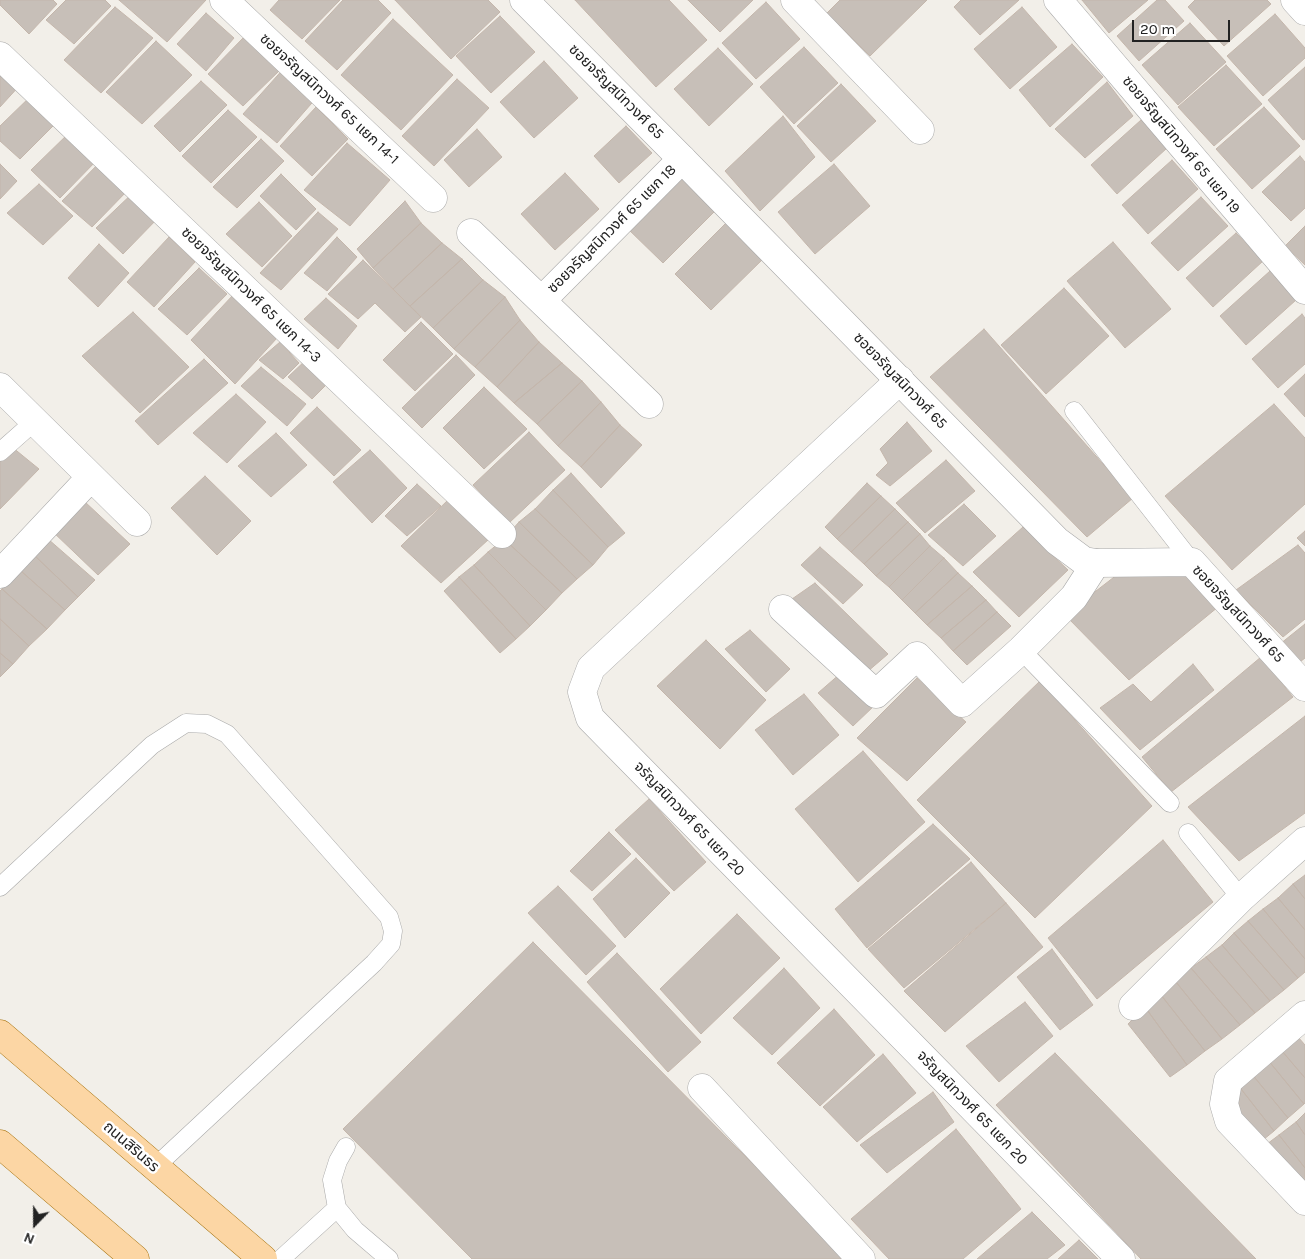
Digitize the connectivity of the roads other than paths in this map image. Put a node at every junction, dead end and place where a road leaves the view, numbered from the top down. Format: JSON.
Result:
{"nodes":[{"id":1,"x":224,"y":0,"type":"edge"},
{"id":2,"x":524,"y":0,"type":"edge"},
{"id":3,"x":795,"y":0,"type":"edge"},
{"id":4,"x":1058,"y":0,"type":"edge"},
{"id":5,"x":1295,"y":0,"type":"edge"},
{"id":6,"x":1305,"y":12,"type":"edge"},
{"id":7,"x":0,"y":56,"type":"edge"},
{"id":8,"x":920,"y":130,"type":"dead end"},
{"id":9,"x":682,"y":159,"type":"junction"},
{"id":10,"x":433,"y":198,"type":"dead end"},
{"id":11,"x":471,"y":233,"type":"dead end"},
{"id":12,"x":1305,"y":290,"type":"edge"},
{"id":13,"x":542,"y":300,"type":"junction"},
{"id":14,"x":900,"y":380,"type":"junction"},
{"id":15,"x":0,"y":387,"type":"edge"},
{"id":16,"x":649,"y":404,"type":"dead end"},
{"id":17,"x":1074,"y":411,"type":"dead end"},
{"id":18,"x":35,"y":422,"type":"junction"},
{"id":19,"x":0,"y":452,"type":"edge"},
{"id":20,"x":91,"y":477,"type":"junction"},
{"id":21,"x":137,"y":522,"type":"dead end"},
{"id":22,"x":502,"y":534,"type":"dead end"},
{"id":23,"x":1192,"y":562,"type":"junction"},
{"id":24,"x":1096,"y":563,"type":"junction"},
{"id":25,"x":0,"y":574,"type":"edge"},
{"id":26,"x":784,"y":609,"type":"dead end"},
{"id":27,"x":1021,"y":650,"type":"junction"},
{"id":28,"x":1305,"y":687,"type":"edge"},
{"id":29,"x":1170,"y":804,"type":"dead end"},
{"id":30,"x":1188,"y":833,"type":"dead end"},
{"id":31,"x":1305,"y":841,"type":"edge"},
{"id":32,"x":0,"y":887,"type":"edge"},
{"id":33,"x":1241,"y":898,"type":"junction"},
{"id":34,"x":1133,"y":1006,"type":"dead end"},
{"id":35,"x":1305,"y":1014,"type":"edge"},
{"id":36,"x":0,"y":1034,"type":"edge"},
{"id":37,"x":702,"y":1088,"type":"dead end"},
{"id":38,"x":0,"y":1144,"type":"edge"},
{"id":39,"x":346,"y":1147,"type":"dead end"},
{"id":40,"x":155,"y":1167,"type":"junction"},
{"id":41,"x":1305,"y":1201,"type":"edge"},
{"id":42,"x":337,"y":1208,"type":"junction"},
{"id":43,"x":135,"y":1259,"type":"edge"},
{"id":44,"x":263,"y":1259,"type":"edge"},
{"id":45,"x":281,"y":1259,"type":"edge"},
{"id":46,"x":389,"y":1259,"type":"edge"},
{"id":47,"x":861,"y":1259,"type":"edge"},
{"id":48,"x":1121,"y":1259,"type":"edge"}],
"edges":[{"from":1,"to":10,"type":"street","name":"ซอยจรัญสนิทวงศ์ 65 แยก 14-1"},
{"from":2,"to":9,"type":"street","name":"ซอยจรัญสนิทวงศ์ 65"},
{"from":3,"to":8,"type":"street"},
{"from":4,"to":12,"type":"street","name":"ซอยจรัญสนิทวงศ์ 65 แยก 19"},
{"from":5,"to":6,"type":"street"},
{"from":7,"to":22,"type":"street","name":"ซอยจรัญสนิทวงศ์ 65 แยก 14-3"},
{"from":9,"to":13,"type":"street","name":"ซอยจรัญสนิทวงศ์ 65 แยก 18"},
{"from":9,"to":14,"type":"street","name":"ซอยจรัญสนิทวงศ์ 65"},
{"from":11,"to":13,"type":"street"},
{"from":13,"to":16,"type":"street"},
{"from":14,"to":24,"type":"street","name":"ซอยจรัญสนิทวงศ์ 65"},
{"from":14,"to":48,"type":"street","name":"จรัญสนิทวงศ์ 65 แยก 20"},
{"from":15,"to":18,"type":"street"},
{"from":17,"to":23,"type":"lane"},
{"from":18,"to":19,"type":"lane"},
{"from":18,"to":20,"type":"street"},
{"from":20,"to":21,"type":"street"},
{"from":20,"to":25,"type":"street"},
{"from":23,"to":24,"type":"street","name":"ซอยจรัญสนิทวงศ์ 65"},
{"from":23,"to":28,"type":"street","name":"ซอยจรัญสนิทวงศ์ 65"},
{"from":24,"to":27,"type":"street"},
{"from":26,"to":27,"type":"street"},
{"from":27,"to":29,"type":"lane"},
{"from":30,"to":33,"type":"lane"},
{"from":31,"to":33,"type":"street"},
{"from":32,"to":40,"type":"lane"},
{"from":33,"to":34,"type":"street"},
{"from":35,"to":41,"type":"street"},
{"from":36,"to":40,"type":"main road","name":"ถนนสิรินธร"},
{"from":37,"to":47,"type":"street"},
{"from":38,"to":43,"type":"main road"},
{"from":39,"to":42,"type":"lane"},
{"from":40,"to":44,"type":"main road","name":"ถนนสิรินธร"},
{"from":42,"to":45,"type":"lane"},
{"from":42,"to":46,"type":"lane"}]}
